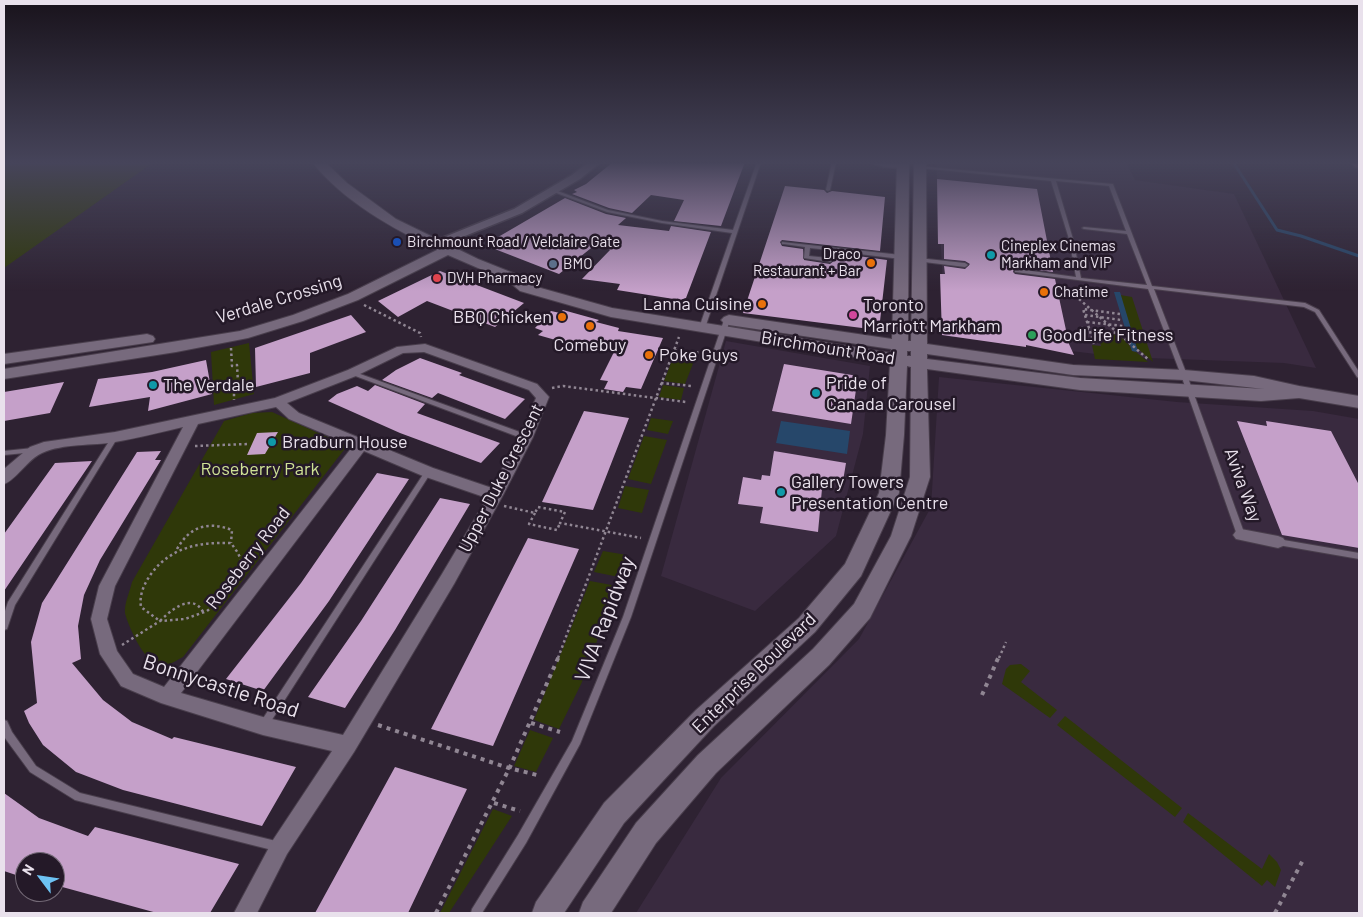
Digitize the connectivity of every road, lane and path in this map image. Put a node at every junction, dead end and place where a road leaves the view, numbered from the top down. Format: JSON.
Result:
{"nodes":[{"id":1,"x":368,"y":205,"type":"edge"},
{"id":2,"x":529,"y":205,"type":"edge"},
{"id":3,"x":591,"y":205,"type":"edge"},
{"id":4,"x":744,"y":205,"type":"edge"},
{"id":5,"x":902,"y":205,"type":"edge"},
{"id":6,"x":919,"y":205,"type":"edge"},
{"id":7,"x":1061,"y":205,"type":"edge"},
{"id":8,"x":1118,"y":205,"type":"edge"},
{"id":9,"x":1084,"y":228,"type":"dead end"},
{"id":10,"x":735,"y":232,"type":"junction"},
{"id":11,"x":1130,"y":233,"type":"junction"},
{"id":12,"x":784,"y":243,"type":"dead end"},
{"id":13,"x":808,"y":246,"type":"junction"},
{"id":14,"x":442,"y":247,"type":"junction"},
{"id":15,"x":832,"y":249,"type":"junction"},
{"id":16,"x":901,"y":256,"type":"junction"},
{"id":17,"x":918,"y":260,"type":"junction"},
{"id":18,"x":965,"y":265,"type":"dead end"},
{"id":19,"x":1017,"y":271,"type":"dead end"},
{"id":20,"x":513,"y":278,"type":"joint"},
{"id":21,"x":1079,"y":278,"type":"junction"},
{"id":22,"x":1150,"y":287,"type":"junction"},
{"id":23,"x":353,"y":297,"type":"junction"},
{"id":24,"x":1079,"y":299,"type":"dead end"},
{"id":25,"x":1092,"y":310,"type":"junction"},
{"id":26,"x":1120,"y":314,"type":"dead end"},
{"id":27,"x":1085,"y":315,"type":"junction"},
{"id":28,"x":1100,"y":317,"type":"junction"},
{"id":29,"x":1121,"y":320,"type":"dead end"},
{"id":30,"x":703,"y":322,"type":"junction"},
{"id":31,"x":1087,"y":322,"type":"junction"},
{"id":32,"x":1109,"y":325,"type":"junction"},
{"id":33,"x":725,"y":326,"type":"junction"},
{"id":34,"x":1123,"y":326,"type":"dead end"},
{"id":35,"x":1081,"y":328,"type":"dead end"},
{"id":36,"x":1089,"y":329,"type":"junction"},
{"id":37,"x":1118,"y":333,"type":"junction"},
{"id":38,"x":1125,"y":334,"type":"dead end"},
{"id":39,"x":679,"y":337,"type":"dead end"},
{"id":40,"x":231,"y":344,"type":"dead end"},
{"id":41,"x":1094,"y":344,"type":"dead end"},
{"id":42,"x":425,"y":348,"type":"junction"},
{"id":43,"x":674,"y":350,"type":"junction"},
{"id":44,"x":703,"y":353,"type":"dead end"},
{"id":45,"x":909,"y":353,"type":"junction"},
{"id":46,"x":4,"y":359,"type":"edge"},
{"id":47,"x":1152,"y":363,"type":"dead end"},
{"id":48,"x":352,"y":373,"type":"junction"},
{"id":49,"x":4,"y":374,"type":"edge"},
{"id":50,"x":1184,"y":374,"type":"junction"},
{"id":51,"x":1359,"y":376,"type":"edge"},
{"id":52,"x":661,"y":383,"type":"junction"},
{"id":53,"x":692,"y":386,"type":"dead end"},
{"id":54,"x":537,"y":391,"type":"junction"},
{"id":55,"x":1190,"y":391,"type":"junction"},
{"id":56,"x":1299,"y":392,"type":"junction"},
{"id":57,"x":656,"y":398,"type":"junction"},
{"id":58,"x":278,"y":402,"type":"junction"},
{"id":59,"x":686,"y":402,"type":"dead end"},
{"id":60,"x":1359,"y":402,"type":"edge"},
{"id":61,"x":234,"y":412,"type":"junction"},
{"id":62,"x":193,"y":421,"type":"junction"},
{"id":63,"x":115,"y":437,"type":"junction"},
{"id":64,"x":526,"y":437,"type":"junction"},
{"id":65,"x":248,"y":444,"type":"dead end"},
{"id":66,"x":362,"y":444,"type":"junction"},
{"id":67,"x":179,"y":447,"type":"junction"},
{"id":68,"x":35,"y":450,"type":"junction"},
{"id":69,"x":4,"y":453,"type":"edge"},
{"id":70,"x":428,"y":472,"type":"junction"},
{"id":71,"x":4,"y":479,"type":"edge"},
{"id":72,"x":493,"y":500,"type":"junction"},
{"id":73,"x":535,"y":513,"type":"junction"},
{"id":74,"x":560,"y":523,"type":"junction"},
{"id":75,"x":606,"y":531,"type":"junction"},
{"id":76,"x":1241,"y":535,"type":"joint"},
{"id":77,"x":641,"y":538,"type":"dead end"},
{"id":78,"x":1278,"y":542,"type":"joint"},
{"id":79,"x":231,"y":543,"type":"junction"},
{"id":80,"x":176,"y":550,"type":"junction"},
{"id":81,"x":1359,"y":556,"type":"edge"},
{"id":82,"x":245,"y":571,"type":"dead end"},
{"id":83,"x":229,"y":594,"type":"dead end"},
{"id":84,"x":203,"y":612,"type":"junction"},
{"id":85,"x":160,"y":621,"type":"junction"},
{"id":86,"x":4,"y":626,"type":"edge"},
{"id":87,"x":1006,"y":642,"type":"dead end"},
{"id":88,"x":108,"y":654,"type":"junction"},
{"id":89,"x":982,"y":695,"type":"dead end"},
{"id":90,"x":167,"y":697,"type":"junction"},
{"id":91,"x":363,"y":720,"type":"junction"},
{"id":92,"x":531,"y":723,"type":"junction"},
{"id":93,"x":4,"y":724,"type":"edge"},
{"id":94,"x":263,"y":726,"type":"junction"},
{"id":95,"x":560,"y":732,"type":"dead end"},
{"id":96,"x":347,"y":745,"type":"junction"},
{"id":97,"x":509,"y":768,"type":"junction"},
{"id":98,"x":541,"y":776,"type":"dead end"},
{"id":99,"x":494,"y":803,"type":"junction"},
{"id":100,"x":520,"y":811,"type":"dead end"},
{"id":101,"x":280,"y":847,"type":"junction"},
{"id":102,"x":1303,"y":860,"type":"dead end"},
{"id":103,"x":245,"y":913,"type":"edge"},
{"id":104,"x":436,"y":913,"type":"edge"},
{"id":105,"x":476,"y":913,"type":"edge"},
{"id":106,"x":547,"y":913,"type":"edge"},
{"id":107,"x":594,"y":913,"type":"edge"},
{"id":108,"x":1275,"y":913,"type":"edge"}],
"edges":[{"from":1,"to":14,"type":"main road","name":"Birchmount Road"},
{"from":2,"to":14,"type":"street","name":"Verdale Crossing"},
{"from":3,"to":10,"type":"lane"},
{"from":4,"to":10,"type":"lane"},
{"from":5,"to":16,"type":"main road","name":"Enterprise Boulevard"},
{"from":6,"to":17,"type":"main road","name":"Enterprise Boulevard"},
{"from":7,"to":21,"type":"lane"},
{"from":8,"to":11,"type":"lane","name":"Aviva Way"},
{"from":9,"to":11,"type":"lane"},
{"from":10,"to":30,"type":"lane"},
{"from":11,"to":22,"type":"lane","name":"Aviva Way"},
{"from":12,"to":13,"type":"lane"},
{"from":13,"to":15,"type":"lane"},
{"from":13,"to":15,"type":"lane"},
{"from":14,"to":20,"type":"main road","name":"Birchmount Road"},
{"from":14,"to":23,"type":"main road","name":"Verdale Crossing"},
{"from":14,"to":46,"type":"main road","name":"Verdale Crossing"},
{"from":15,"to":16,"type":"lane"},
{"from":16,"to":45,"type":"main road","name":"Enterprise Boulevard"},
{"from":17,"to":18,"type":"lane"},
{"from":17,"to":45,"type":"main road","name":"Enterprise Boulevard"},
{"from":19,"to":21,"type":"lane"},
{"from":20,"to":30,"type":"main road","name":"Birchmount Road"},
{"from":21,"to":22,"type":"lane"},
{"from":22,"to":50,"type":"lane","name":"Aviva Way"},
{"from":22,"to":51,"type":"lane"},
{"from":23,"to":42,"type":"path"},
{"from":23,"to":49,"type":"main road","name":"Verdale Crossing"},
{"from":24,"to":25,"type":"path"},
{"from":25,"to":26,"type":"path"},
{"from":25,"to":27,"type":"path"},
{"from":25,"to":28,"type":"path"},
{"from":27,"to":28,"type":"path"},
{"from":27,"to":31,"type":"path"},
{"from":28,"to":29,"type":"path"},
{"from":28,"to":32,"type":"path"},
{"from":30,"to":33,"type":"main road","name":"Birchmount Road"},
{"from":31,"to":32,"type":"path"},
{"from":31,"to":36,"type":"path"},
{"from":32,"to":34,"type":"path"},
{"from":32,"to":37,"type":"path"},
{"from":33,"to":45,"type":"main road","name":"Birchmount Road"},
{"from":33,"to":105,"type":"lane","name":"VIVA Rapidway"},
{"from":35,"to":36,"type":"path"},
{"from":36,"to":37,"type":"path"},
{"from":36,"to":41,"type":"path"},
{"from":37,"to":38,"type":"path"},
{"from":37,"to":47,"type":"path"},
{"from":39,"to":43,"type":"path"},
{"from":40,"to":61,"type":"path"},
{"from":42,"to":48,"type":"street","name":"Upper Duke Crescent"},
{"from":42,"to":54,"type":"street","name":"Upper Duke Crescent"},
{"from":43,"to":44,"type":"path"},
{"from":43,"to":52,"type":"path"},
{"from":45,"to":50,"type":"main road","name":"Birchmount Road"},
{"from":45,"to":55,"type":"main road","name":"Birchmount Road"},
{"from":45,"to":106,"type":"main road","name":"Enterprise Boulevard"},
{"from":45,"to":107,"type":"main road","name":"Enterprise Boulevard"},
{"from":48,"to":58,"type":"street","name":"Upper Duke Crescent"},
{"from":48,"to":64,"type":"lane"},
{"from":50,"to":55,"type":"lane","name":"Aviva Way"},
{"from":50,"to":56,"type":"main road","name":"Birchmount Road"},
{"from":52,"to":53,"type":"path"},
{"from":52,"to":57,"type":"path"},
{"from":54,"to":57,"type":"path"},
{"from":54,"to":64,"type":"street","name":"Upper Duke Crescent"},
{"from":55,"to":56,"type":"main road","name":"Birchmount Road"},
{"from":55,"to":76,"type":"lane","name":"Aviva Way"},
{"from":56,"to":60,"type":"main road","name":"Birchmount Road"},
{"from":57,"to":59,"type":"path"},
{"from":57,"to":75,"type":"path"},
{"from":58,"to":61,"type":"street","name":"Upper Duke Crescent"},
{"from":58,"to":66,"type":"street"},
{"from":61,"to":62,"type":"street","name":"Upper Duke Crescent"},
{"from":62,"to":63,"type":"street","name":"Upper Duke Crescent"},
{"from":62,"to":67,"type":"street","name":"Bonnycastle Road"},
{"from":63,"to":68,"type":"street","name":"Upper Duke Crescent"},
{"from":63,"to":86,"type":"lane"},
{"from":64,"to":72,"type":"street","name":"Upper Duke Crescent"},
{"from":65,"to":67,"type":"path"},
{"from":66,"to":70,"type":"street"},
{"from":66,"to":90,"type":"street","name":"Roseberry Road"},
{"from":67,"to":88,"type":"street","name":"Bonnycastle Road"},
{"from":68,"to":69,"type":"lane"},
{"from":68,"to":71,"type":"street"},
{"from":70,"to":72,"type":"street"},
{"from":70,"to":94,"type":"lane"},
{"from":72,"to":73,"type":"path"},
{"from":72,"to":91,"type":"street","name":"Upper Duke Crescent"},
{"from":73,"to":74,"type":"path"},
{"from":73,"to":74,"type":"path"},
{"from":74,"to":75,"type":"path"},
{"from":75,"to":77,"type":"path"},
{"from":75,"to":92,"type":"path"},
{"from":76,"to":78,"type":"street","name":"Aviva Way"},
{"from":78,"to":81,"type":"lane","name":"Aviva Way"},
{"from":79,"to":80,"type":"path"},
{"from":79,"to":80,"type":"path"},
{"from":79,"to":82,"type":"path"},
{"from":80,"to":85,"type":"path"},
{"from":83,"to":84,"type":"path"},
{"from":84,"to":85,"type":"path"},
{"from":84,"to":85,"type":"path"},
{"from":85,"to":88,"type":"path"},
{"from":87,"to":89,"type":"path"},
{"from":88,"to":90,"type":"street","name":"Bonnycastle Road"},
{"from":90,"to":94,"type":"street","name":"Bonnycastle Road"},
{"from":91,"to":96,"type":"street","name":"Upper Duke Crescent"},
{"from":91,"to":97,"type":"path"},
{"from":92,"to":95,"type":"path"},
{"from":92,"to":97,"type":"path"},
{"from":93,"to":101,"type":"lane"},
{"from":94,"to":96,"type":"street","name":"Bonnycastle Road"},
{"from":96,"to":101,"type":"street","name":"Upper Duke Crescent"},
{"from":97,"to":98,"type":"path"},
{"from":97,"to":99,"type":"path"},
{"from":99,"to":100,"type":"path"},
{"from":99,"to":104,"type":"path"},
{"from":101,"to":103,"type":"street","name":"Upper Duke Crescent"},
{"from":102,"to":108,"type":"path"}]}
